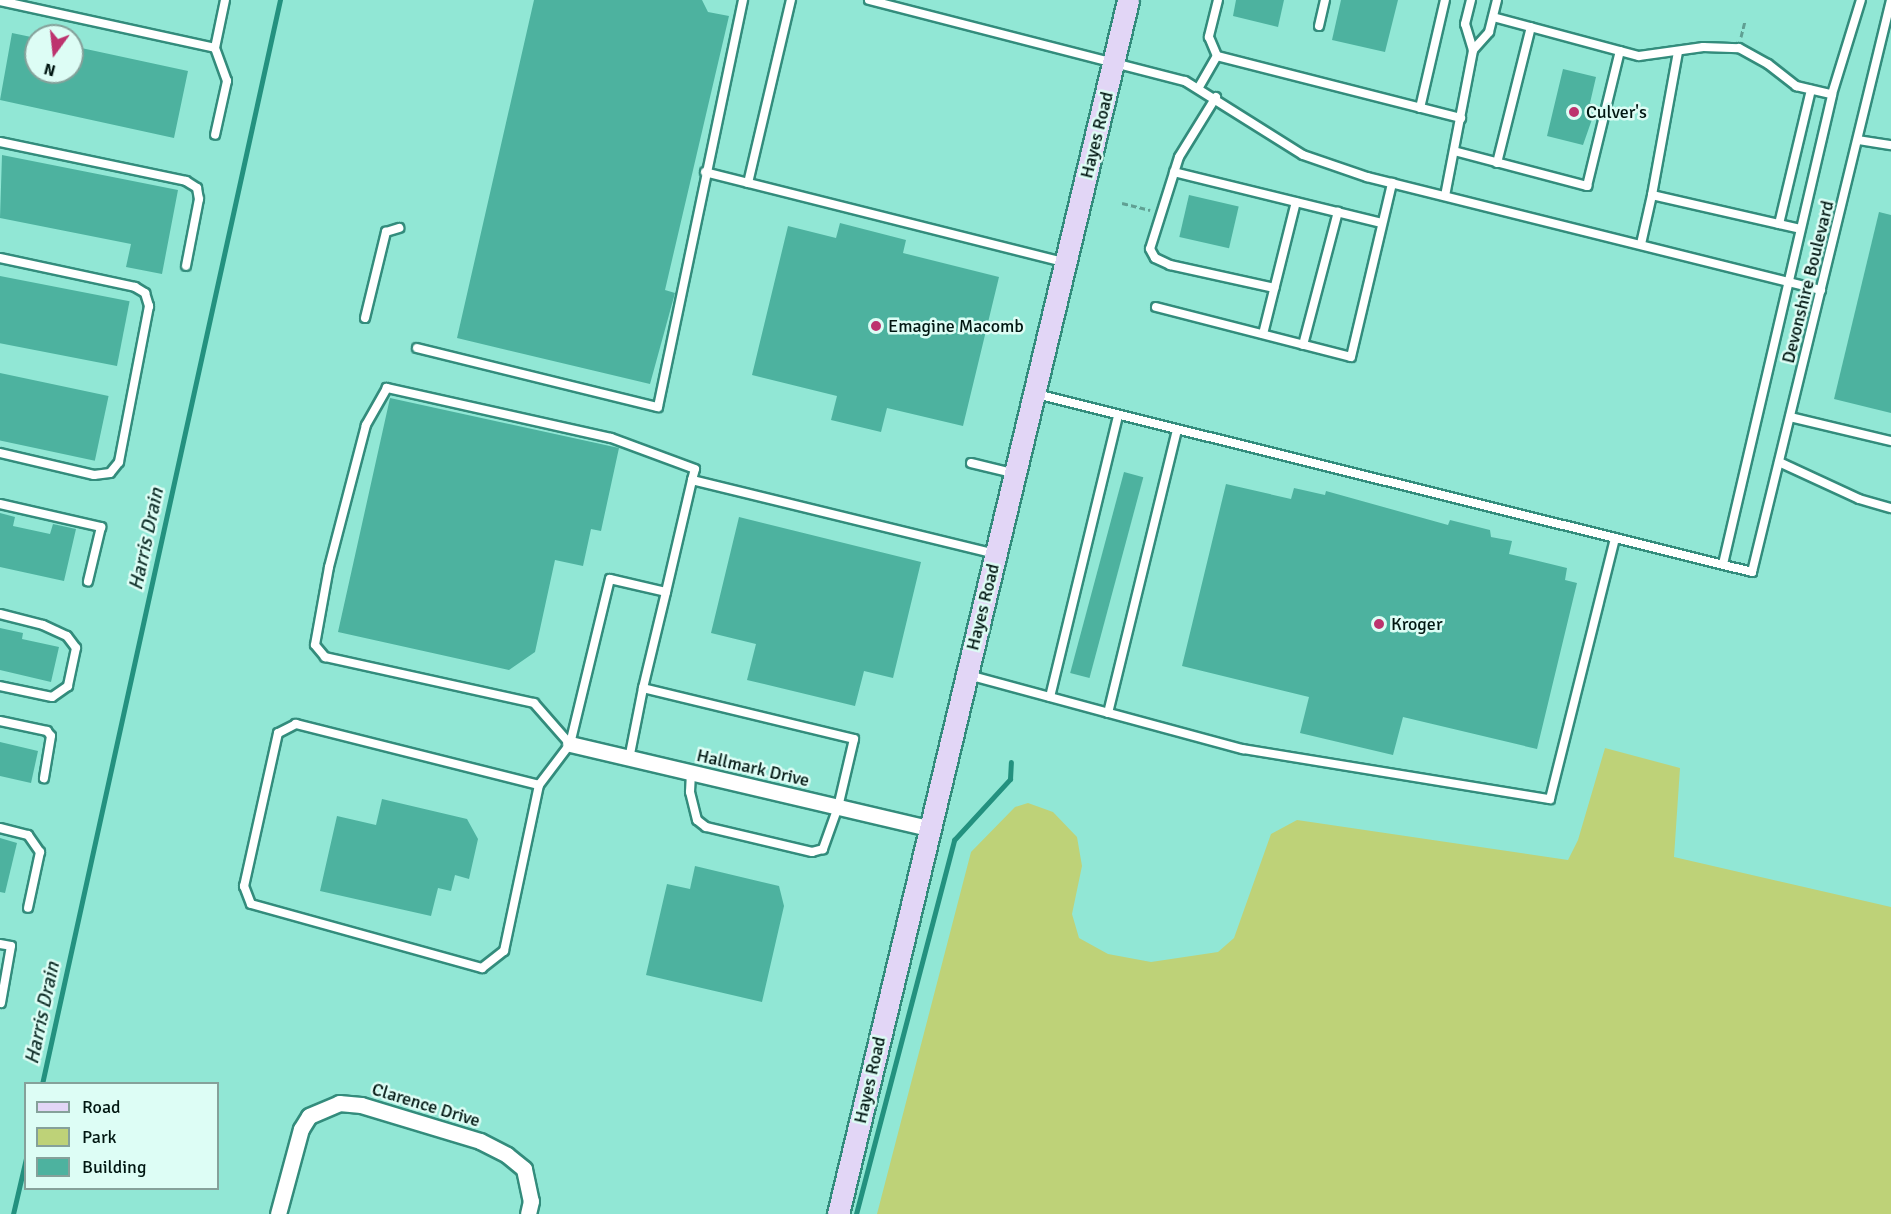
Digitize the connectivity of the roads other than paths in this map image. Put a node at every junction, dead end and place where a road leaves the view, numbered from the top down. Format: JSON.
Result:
{"nodes":[{"id":1,"x":225,"y":0,"type":"edge"},
{"id":2,"x":743,"y":0,"type":"edge"},
{"id":3,"x":791,"y":0,"type":"edge"},
{"id":4,"x":869,"y":0,"type":"edge"},
{"id":5,"x":1128,"y":0,"type":"edge"},
{"id":6,"x":1218,"y":0,"type":"edge"},
{"id":7,"x":1325,"y":0,"type":"edge"},
{"id":8,"x":1445,"y":0,"type":"edge"},
{"id":9,"x":1471,"y":0,"type":"edge"},
{"id":10,"x":1497,"y":0,"type":"edge"},
{"id":11,"x":1861,"y":0,"type":"edge"},
{"id":12,"x":1891,"y":0,"type":"edge"},
{"id":13,"x":0,"y":1,"type":"edge"},
{"id":14,"x":1493,"y":17,"type":"junction"},
{"id":15,"x":1319,"y":26,"type":"dead end"},
{"id":16,"x":1531,"y":27,"type":"junction"},
{"id":17,"x":215,"y":48,"type":"junction"},
{"id":18,"x":1473,"y":50,"type":"junction"},
{"id":19,"x":1620,"y":51,"type":"junction"},
{"id":20,"x":1678,"y":52,"type":"junction"},
{"id":21,"x":1217,"y":56,"type":"junction"},
{"id":22,"x":1113,"y":63,"type":"junction"},
{"id":23,"x":1199,"y":87,"type":"junction"},
{"id":24,"x":1811,"y":90,"type":"junction"},
{"id":25,"x":1832,"y":94,"type":"junction"},
{"id":26,"x":1216,"y":98,"type":"junction"},
{"id":27,"x":1420,"y":108,"type":"junction"},
{"id":28,"x":1461,"y":118,"type":"junction"},
{"id":29,"x":215,"y":135,"type":"dead end"},
{"id":30,"x":1858,"y":140,"type":"junction"},
{"id":31,"x":0,"y":142,"type":"edge"},
{"id":32,"x":1891,"y":145,"type":"edge"},
{"id":33,"x":1454,"y":152,"type":"junction"},
{"id":34,"x":1497,"y":163,"type":"junction"},
{"id":35,"x":1174,"y":171,"type":"junction"},
{"id":36,"x":705,"y":172,"type":"junction"},
{"id":37,"x":748,"y":183,"type":"junction"},
{"id":38,"x":1392,"y":183,"type":"junction"},
{"id":39,"x":1652,"y":195,"type":"junction"},
{"id":40,"x":1445,"y":196,"type":"junction"},
{"id":41,"x":1296,"y":202,"type":"junction"},
{"id":42,"x":1338,"y":212,"type":"junction"},
{"id":43,"x":1382,"y":223,"type":"junction"},
{"id":44,"x":1779,"y":224,"type":"junction"},
{"id":45,"x":399,"y":228,"type":"dead end"},
{"id":46,"x":1800,"y":229,"type":"junction"},
{"id":47,"x":1641,"y":244,"type":"junction"},
{"id":48,"x":0,"y":258,"type":"edge"},
{"id":49,"x":1065,"y":262,"type":"junction"},
{"id":50,"x":186,"y":266,"type":"dead end"},
{"id":51,"x":1788,"y":281,"type":"junction"},
{"id":52,"x":1275,"y":288,"type":"junction"},
{"id":53,"x":1821,"y":290,"type":"junction"},
{"id":54,"x":1156,"y":307,"type":"dead end"},
{"id":55,"x":365,"y":318,"type":"dead end"},
{"id":56,"x":1263,"y":334,"type":"junction"},
{"id":57,"x":1304,"y":345,"type":"junction"},
{"id":58,"x":417,"y":348,"type":"dead end"},
{"id":59,"x":1036,"y":394,"type":"junction"},
{"id":60,"x":1118,"y":415,"type":"junction"},
{"id":61,"x":1791,"y":417,"type":"junction"},
{"id":62,"x":1177,"y":429,"type":"junction"},
{"id":63,"x":1891,"y":441,"type":"edge"},
{"id":64,"x":0,"y":453,"type":"edge"},
{"id":65,"x":1779,"y":462,"type":"junction"},
{"id":66,"x":971,"y":463,"type":"dead end"},
{"id":67,"x":1017,"y":474,"type":"junction"},
{"id":68,"x":692,"y":480,"type":"junction"},
{"id":69,"x":0,"y":504,"type":"edge"},
{"id":70,"x":1891,"y":508,"type":"edge"},
{"id":71,"x":1615,"y":538,"type":"junction"},
{"id":72,"x":997,"y":555,"type":"junction"},
{"id":73,"x":1723,"y":564,"type":"junction"},
{"id":74,"x":88,"y":581,"type":"dead end"},
{"id":75,"x":666,"y":592,"type":"junction"},
{"id":76,"x":0,"y":614,"type":"edge"},
{"id":77,"x":966,"y":675,"type":"junction"},
{"id":78,"x":0,"y":686,"type":"edge"},
{"id":79,"x":643,"y":688,"type":"junction"},
{"id":80,"x":1050,"y":697,"type":"junction"},
{"id":81,"x":1108,"y":713,"type":"junction"},
{"id":82,"x":0,"y":721,"type":"edge"},
{"id":83,"x":570,"y":744,"type":"junction"},
{"id":84,"x":629,"y":759,"type":"junction"},
{"id":85,"x":692,"y":773,"type":"junction"},
{"id":86,"x":44,"y":778,"type":"dead end"},
{"id":87,"x":539,"y":785,"type":"junction"},
{"id":88,"x":838,"y":807,"type":"junction"},
{"id":89,"x":0,"y":828,"type":"edge"},
{"id":90,"x":927,"y":828,"type":"junction"},
{"id":91,"x":28,"y":908,"type":"dead end"},
{"id":92,"x":0,"y":944,"type":"edge"},
{"id":93,"x":1,"y":1003,"type":"edge"},
{"id":94,"x":529,"y":1208,"type":"edge"},
{"id":95,"x":278,"y":1214,"type":"edge"},
{"id":96,"x":838,"y":1214,"type":"edge"}],
"edges":[{"from":1,"to":17,"type":"lane"},
{"from":2,"to":36,"type":"lane"},
{"from":3,"to":37,"type":"lane"},
{"from":4,"to":22,"type":"lane"},
{"from":5,"to":22,"type":"street","name":"Hayes Road"},
{"from":6,"to":21,"type":"lane"},
{"from":7,"to":15,"type":"lane"},
{"from":8,"to":27,"type":"lane"},
{"from":9,"to":18,"type":"lane"},
{"from":10,"to":14,"type":"lane"},
{"from":11,"to":25,"type":"lane","name":"Devonshire Boulevard"},
{"from":12,"to":30,"type":"lane","name":"Devonshire Boulevard"},
{"from":13,"to":17,"type":"lane"},
{"from":14,"to":16,"type":"lane"},
{"from":14,"to":18,"type":"lane"},
{"from":16,"to":19,"type":"lane"},
{"from":16,"to":34,"type":"lane"},
{"from":17,"to":29,"type":"lane"},
{"from":18,"to":28,"type":"lane"},
{"from":19,"to":20,"type":"lane"},
{"from":19,"to":34,"type":"lane"},
{"from":20,"to":24,"type":"lane"},
{"from":20,"to":39,"type":"lane"},
{"from":21,"to":23,"type":"lane"},
{"from":21,"to":27,"type":"lane"},
{"from":22,"to":23,"type":"lane"},
{"from":22,"to":49,"type":"street","name":"Hayes Road"},
{"from":23,"to":26,"type":"lane"},
{"from":24,"to":25,"type":"lane"},
{"from":24,"to":44,"type":"lane"},
{"from":25,"to":46,"type":"lane","name":"Devonshire Boulevard"},
{"from":26,"to":35,"type":"lane"},
{"from":26,"to":38,"type":"lane"},
{"from":27,"to":28,"type":"lane"},
{"from":28,"to":33,"type":"lane"},
{"from":30,"to":32,"type":"lane"},
{"from":30,"to":53,"type":"lane","name":"Devonshire Boulevard"},
{"from":31,"to":50,"type":"lane"},
{"from":33,"to":34,"type":"lane"},
{"from":33,"to":40,"type":"lane"},
{"from":35,"to":41,"type":"lane"},
{"from":35,"to":52,"type":"lane"},
{"from":36,"to":37,"type":"lane"},
{"from":36,"to":58,"type":"lane"},
{"from":37,"to":49,"type":"lane"},
{"from":38,"to":40,"type":"lane"},
{"from":38,"to":43,"type":"lane"},
{"from":39,"to":44,"type":"lane"},
{"from":39,"to":47,"type":"lane"},
{"from":40,"to":47,"type":"lane"},
{"from":41,"to":42,"type":"lane"},
{"from":41,"to":52,"type":"lane"},
{"from":42,"to":43,"type":"lane"},
{"from":42,"to":57,"type":"lane"},
{"from":43,"to":57,"type":"lane"},
{"from":44,"to":46,"type":"lane"},
{"from":45,"to":55,"type":"lane"},
{"from":46,"to":51,"type":"lane","name":"Devonshire Boulevard"},
{"from":47,"to":51,"type":"lane"},
{"from":48,"to":64,"type":"lane"},
{"from":49,"to":59,"type":"street","name":"Hayes Road"},
{"from":51,"to":53,"type":"lane"},
{"from":51,"to":73,"type":"lane","name":"Devonshire Boulevard"},
{"from":52,"to":56,"type":"lane"},
{"from":53,"to":61,"type":"lane","name":"Devonshire Boulevard"},
{"from":54,"to":56,"type":"lane"},
{"from":56,"to":57,"type":"lane"},
{"from":59,"to":60,"type":"lane"},
{"from":59,"to":67,"type":"street","name":"Hayes Road"},
{"from":60,"to":62,"type":"lane"},
{"from":60,"to":80,"type":"lane"},
{"from":61,"to":63,"type":"lane"},
{"from":61,"to":65,"type":"lane","name":"Devonshire Boulevard"},
{"from":62,"to":71,"type":"lane"},
{"from":62,"to":81,"type":"lane"},
{"from":65,"to":70,"type":"lane"},
{"from":65,"to":73,"type":"lane","name":"Devonshire Boulevard"},
{"from":66,"to":67,"type":"lane"},
{"from":67,"to":72,"type":"street","name":"Hayes Road"},
{"from":68,"to":72,"type":"lane"},
{"from":68,"to":75,"type":"lane"},
{"from":68,"to":83,"type":"lane"},
{"from":69,"to":74,"type":"lane"},
{"from":71,"to":73,"type":"lane"},
{"from":71,"to":81,"type":"lane"},
{"from":72,"to":77,"type":"street","name":"Hayes Road"},
{"from":75,"to":79,"type":"lane"},
{"from":75,"to":83,"type":"lane"},
{"from":76,"to":78,"type":"lane"},
{"from":77,"to":80,"type":"lane"},
{"from":77,"to":90,"type":"street","name":"Hayes Road"},
{"from":79,"to":84,"type":"lane"},
{"from":79,"to":88,"type":"lane"},
{"from":80,"to":81,"type":"lane"},
{"from":82,"to":86,"type":"lane"},
{"from":83,"to":84,"type":"street","name":"Hallmark Drive"},
{"from":83,"to":87,"type":"lane"},
{"from":84,"to":85,"type":"street","name":"Hallmark Drive"},
{"from":85,"to":88,"type":"street","name":"Hallmark Drive"},
{"from":85,"to":88,"type":"lane"},
{"from":87,"to":87,"type":"lane"},
{"from":88,"to":90,"type":"street","name":"Hallmark Drive"},
{"from":89,"to":91,"type":"lane"},
{"from":90,"to":96,"type":"street","name":"Hayes Road"},
{"from":92,"to":93,"type":"lane"},
{"from":94,"to":95,"type":"street","name":"Clarence Drive"}]}
